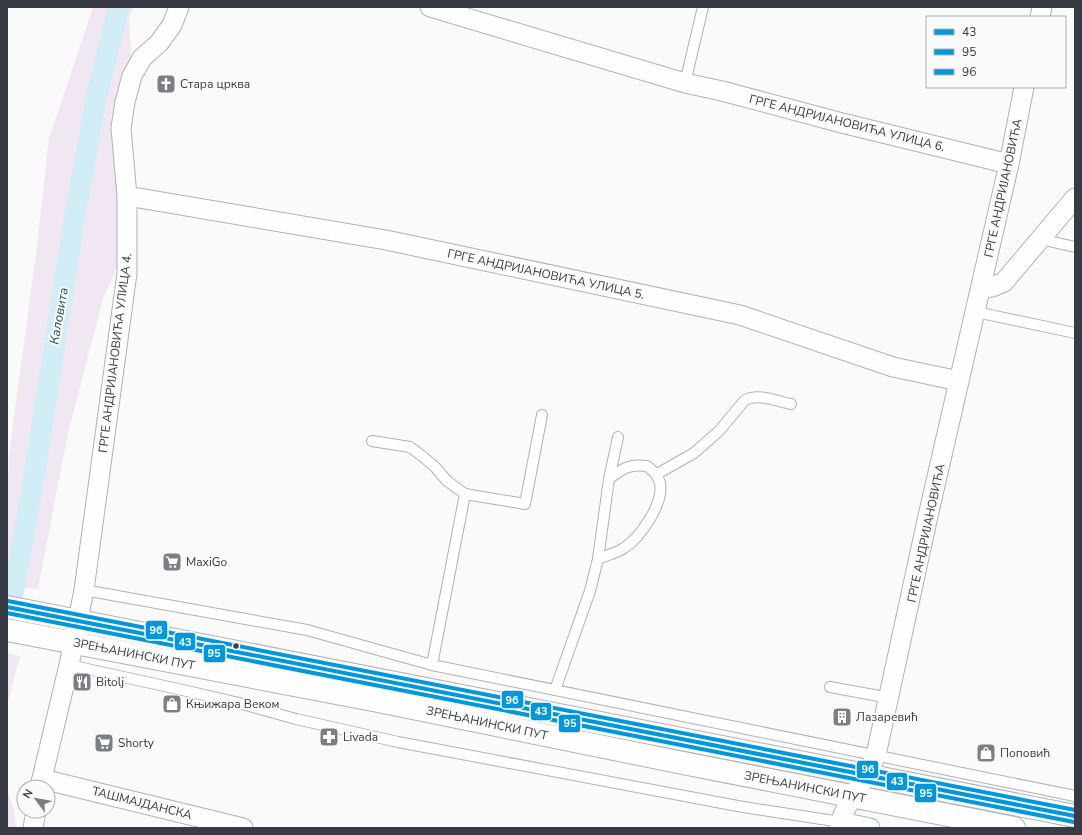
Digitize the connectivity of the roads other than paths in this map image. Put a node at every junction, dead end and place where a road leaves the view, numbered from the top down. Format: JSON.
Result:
{"nodes":[{"id":1,"x":179,"y":7,"type":"edge"},
{"id":2,"x":430,"y":7,"type":"edge"},
{"id":3,"x":703,"y":7,"type":"edge"},
{"id":4,"x":685,"y":83,"type":"junction"},
{"id":5,"x":1024,"y":88,"type":"edge"},
{"id":6,"x":1009,"y":164,"type":"junction"},
{"id":7,"x":127,"y":196,"type":"junction"},
{"id":8,"x":1075,"y":198,"type":"edge"},
{"id":9,"x":1040,"y":239,"type":"junction"},
{"id":10,"x":1075,"y":246,"type":"edge"},
{"id":11,"x":981,"y":288,"type":"junction"},
{"id":12,"x":976,"y":312,"type":"junction"},
{"id":13,"x":1075,"y":333,"type":"edge"},
{"id":14,"x":959,"y":382,"type":"junction"},
{"id":15,"x":791,"y":404,"type":"dead end"},
{"id":16,"x":542,"y":415,"type":"dead end"},
{"id":17,"x":618,"y":437,"type":"dead end"},
{"id":18,"x":372,"y":441,"type":"dead end"},
{"id":19,"x":657,"y":474,"type":"junction"},
{"id":20,"x":609,"y":479,"type":"junction"},
{"id":21,"x":466,"y":494,"type":"junction"},
{"id":22,"x":598,"y":559,"type":"junction"},
{"id":23,"x":84,"y":590,"type":"junction"},
{"id":24,"x":7,"y":607,"type":"edge"},
{"id":25,"x":78,"y":620,"type":"junction"},
{"id":26,"x":17,"y":632,"type":"edge"},
{"id":27,"x":73,"y":642,"type":"junction"},
{"id":28,"x":69,"y":665,"type":"junction"},
{"id":29,"x":432,"y":665,"type":"junction"},
{"id":30,"x":830,"y":687,"type":"dead end"},
{"id":31,"x":555,"y":690,"type":"junction"},
{"id":32,"x":890,"y":698,"type":"junction"},
{"id":33,"x":876,"y":755,"type":"junction"},
{"id":34,"x":866,"y":775,"type":"junction"},
{"id":35,"x":42,"y":779,"type":"edge"},
{"id":36,"x":56,"y":786,"type":"edge"},
{"id":37,"x":852,"y":796,"type":"junction"},
{"id":38,"x":1075,"y":796,"type":"edge"},
{"id":39,"x":1075,"y":816,"type":"edge"},
{"id":40,"x":840,"y":825,"type":"edge"},
{"id":41,"x":243,"y":828,"type":"edge"},
{"id":42,"x":870,"y":828,"type":"edge"},
{"id":43,"x":1014,"y":828,"type":"edge"}],
"edges":[{"from":1,"to":7,"type":"street","name":"ГРГЕ АНДРИЈАНОВИЋА УЛИЦА 4."},
{"from":2,"to":4,"type":"street","name":"ГРГЕ АНДРИЈАНОВИЋА УЛИЦА 6."},
{"from":3,"to":4,"type":"lane"},
{"from":4,"to":6,"type":"street","name":"ГРГЕ АНДРИЈАНОВИЋА УЛИЦА 6."},
{"from":5,"to":6,"type":"street","name":"ГРГЕ АНДРИЈАНОВИЋА"},
{"from":6,"to":11,"type":"street","name":"ГРГЕ АНДРИЈАНОВИЋА"},
{"from":7,"to":14,"type":"street","name":"ГРГЕ АНДРИЈАНОВИЋА УЛИЦА 5."},
{"from":7,"to":23,"type":"street","name":"ГРГЕ АНДРИЈАНОВИЋА УЛИЦА 4."},
{"from":8,"to":9,"type":"street"},
{"from":9,"to":10,"type":"lane"},
{"from":9,"to":11,"type":"street"},
{"from":11,"to":12,"type":"street","name":"ГРГЕ АНДРИЈАНОВИЋА"},
{"from":12,"to":13,"type":"lane"},
{"from":12,"to":14,"type":"street","name":"ГРГЕ АНДРИЈАНОВИЋА"},
{"from":14,"to":32,"type":"street","name":"ГРГЕ АНДРИЈАНОВИЋА"},
{"from":15,"to":19,"type":"lane"},
{"from":16,"to":21,"type":"lane"},
{"from":17,"to":20,"type":"lane"},
{"from":18,"to":21,"type":"lane"},
{"from":19,"to":20,"type":"lane"},
{"from":19,"to":22,"type":"lane"},
{"from":20,"to":22,"type":"lane"},
{"from":21,"to":29,"type":"lane"},
{"from":22,"to":31,"type":"lane"},
{"from":23,"to":25,"type":"street","name":"ГРГЕ АНДРИЈАНОВИЋА УЛИЦА 4."},
{"from":23,"to":29,"type":"lane"},
{"from":24,"to":25,"type":"main road","name":"ЗРЕЊАНИНСКИ ПУТ"},
{"from":25,"to":27,"type":"street","name":"ГРГЕ АНДРИЈАНОВИЋА УЛИЦА 4."},
{"from":25,"to":34,"type":"main road","name":"ЗРЕЊАНИНСКИ ПУТ"},
{"from":26,"to":27,"type":"main road","name":"ЗРЕЊАНИНСКИ ПУТ"},
{"from":27,"to":28,"type":"street","name":"ГРГЕ АНДРИЈАНОВИЋА УЛИЦА 4."},
{"from":27,"to":37,"type":"main road","name":"ЗРЕЊАНИНСКИ ПУТ"},
{"from":28,"to":35,"type":"street","name":"ГРГЕ АНДРИЈАНОВИЋА УЛИЦА 4."},
{"from":28,"to":40,"type":"lane"},
{"from":29,"to":31,"type":"lane"},
{"from":30,"to":32,"type":"lane"},
{"from":31,"to":33,"type":"lane"},
{"from":32,"to":33,"type":"street","name":"ГРГЕ АНДРИЈАНОВИЋА"},
{"from":33,"to":34,"type":"street","name":"ГРГЕ АНДРИЈАНОВИЋА"},
{"from":33,"to":38,"type":"lane"},
{"from":34,"to":37,"type":"street","name":"ГРГЕ АНДРИЈАНОВИЋА"},
{"from":34,"to":39,"type":"main road","name":"ЗРЕЊАНИНСКИ ПУТ"},
{"from":36,"to":41,"type":"street","name":"ТАШМАЈДАНСКА"},
{"from":37,"to":40,"type":"street","name":"ГРГЕ АНДРИЈАНОВИЋА"},
{"from":37,"to":43,"type":"main road","name":"ЗРЕЊАНИНСКИ ПУТ"},
{"from":40,"to":42,"type":"street"}]}
